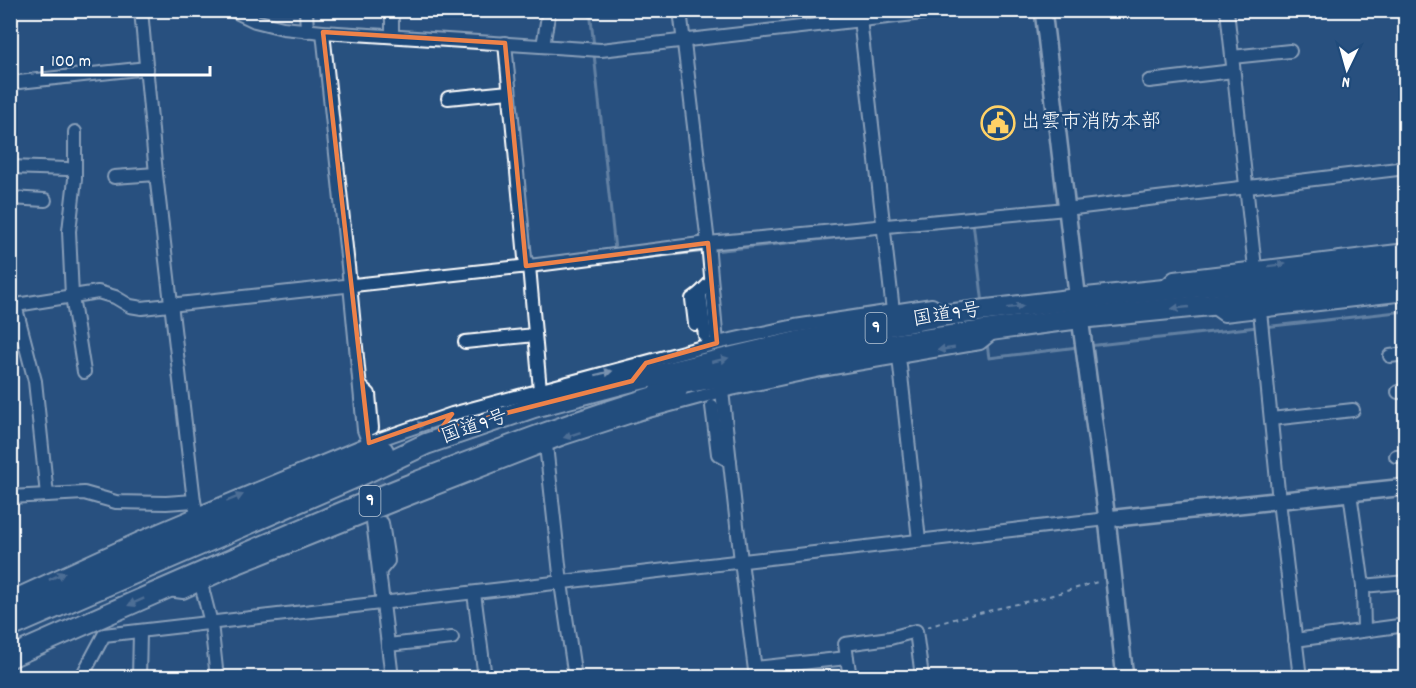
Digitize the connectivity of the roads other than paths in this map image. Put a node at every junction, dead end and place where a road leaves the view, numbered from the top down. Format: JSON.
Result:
{"nodes":[{"id":1,"x":141,"y":10,"type":"edge"},
{"id":2,"x":232,"y":10,"type":"edge"},
{"id":3,"x":306,"y":10,"type":"edge"},
{"id":4,"x":391,"y":10,"type":"edge"},
{"id":5,"x":549,"y":10,"type":"edge"},
{"id":6,"x":680,"y":10,"type":"edge"},
{"id":7,"x":949,"y":10,"type":"edge"},
{"id":8,"x":1043,"y":10,"type":"edge"},
{"id":9,"x":1227,"y":10,"type":"edge"},
{"id":10,"x":860,"y":16,"type":"edge"},
{"id":11,"x":307,"y":31,"type":"junction"},
{"id":12,"x":323,"y":32,"type":"junction"},
{"id":13,"x":392,"y":36,"type":"junction"},
{"id":14,"x":683,"y":39,"type":"junction"},
{"id":15,"x":505,"y":43,"type":"junction"},
{"id":16,"x":543,"y":45,"type":"junction"},
{"id":17,"x":1290,"y":51,"type":"dead end"},
{"id":18,"x":1232,"y":57,"type":"junction"},
{"id":19,"x":147,"y":68,"type":"junction"},
{"id":20,"x":1233,"y":71,"type":"junction"},
{"id":21,"x":1149,"y":81,"type":"dead end"},
{"id":22,"x":10,"y":83,"type":"edge"},
{"id":23,"x":509,"y":92,"type":"junction"},
{"id":24,"x":448,"y":98,"type":"dead end"},
{"id":25,"x":75,"y":132,"type":"dead end"},
{"id":26,"x":10,"y":167,"type":"edge"},
{"id":27,"x":1406,"y":168,"type":"edge"},
{"id":28,"x":68,"y":169,"type":"dead end"},
{"id":29,"x":156,"y":174,"type":"junction"},
{"id":30,"x":114,"y":177,"type":"dead end"},
{"id":31,"x":1246,"y":187,"type":"junction"},
{"id":32,"x":10,"y":198,"type":"edge"},
{"id":33,"x":45,"y":200,"type":"dead end"},
{"id":34,"x":1066,"y":209,"type":"junction"},
{"id":35,"x":883,"y":225,"type":"junction"},
{"id":36,"x":708,"y":243,"type":"junction"},
{"id":37,"x":1406,"y":250,"type":"edge"},
{"id":38,"x":1362,"y":255,"type":"junction"},
{"id":39,"x":1406,"y":265,"type":"edge"},
{"id":40,"x":529,"y":266,"type":"junction"},
{"id":41,"x":1255,"y":268,"type":"junction"},
{"id":42,"x":1346,"y":271,"type":"junction"},
{"id":43,"x":711,"y":282,"type":"junction"},
{"id":44,"x":1406,"y":282,"type":"edge"},
{"id":45,"x":350,"y":285,"type":"junction"},
{"id":46,"x":1161,"y":290,"type":"junction"},
{"id":47,"x":1365,"y":292,"type":"junction"},
{"id":48,"x":700,"y":293,"type":"junction"},
{"id":49,"x":1406,"y":294,"type":"edge"},
{"id":50,"x":72,"y":296,"type":"junction"},
{"id":51,"x":172,"y":304,"type":"junction"},
{"id":52,"x":13,"y":305,"type":"edge"},
{"id":53,"x":1210,"y":305,"type":"junction"},
{"id":54,"x":1078,"y":309,"type":"junction"},
{"id":55,"x":893,"y":311,"type":"junction"},
{"id":56,"x":1260,"y":311,"type":"junction"},
{"id":57,"x":946,"y":315,"type":"junction"},
{"id":58,"x":819,"y":322,"type":"junction"},
{"id":59,"x":695,"y":324,"type":"dead end"},
{"id":60,"x":998,"y":329,"type":"junction"},
{"id":61,"x":535,"y":335,"type":"junction"},
{"id":62,"x":705,"y":336,"type":"dead end"},
{"id":63,"x":801,"y":341,"type":"junction"},
{"id":64,"x":465,"y":342,"type":"dead end"},
{"id":65,"x":717,"y":344,"type":"junction"},
{"id":66,"x":836,"y":353,"type":"junction"},
{"id":67,"x":1406,"y":354,"type":"edge"},
{"id":68,"x":1390,"y":356,"type":"dead end"},
{"id":69,"x":899,"y":357,"type":"junction"},
{"id":70,"x":646,"y":363,"type":"junction"},
{"id":71,"x":820,"y":370,"type":"junction"},
{"id":72,"x":84,"y":372,"type":"dead end"},
{"id":73,"x":740,"y":373,"type":"junction"},
{"id":74,"x":632,"y":381,"type":"junction"},
{"id":75,"x":360,"y":386,"type":"junction"},
{"id":76,"x":722,"y":391,"type":"junction"},
{"id":77,"x":537,"y":398,"type":"junction"},
{"id":78,"x":1353,"y":410,"type":"dead end"},
{"id":79,"x":709,"y":412,"type":"dead end"},
{"id":80,"x":452,"y":414,"type":"junction"},
{"id":81,"x":1270,"y":419,"type":"junction"},
{"id":82,"x":372,"y":428,"type":"dead end"},
{"id":83,"x":440,"y":430,"type":"junction"},
{"id":84,"x":369,"y":443,"type":"junction"},
{"id":85,"x":546,"y":445,"type":"junction"},
{"id":86,"x":473,"y":460,"type":"junction"},
{"id":87,"x":730,"y":461,"type":"junction"},
{"id":88,"x":365,"y":473,"type":"junction"},
{"id":89,"x":462,"y":477,"type":"junction"},
{"id":90,"x":280,"y":480,"type":"junction"},
{"id":91,"x":1406,"y":487,"type":"edge"},
{"id":92,"x":1350,"y":493,"type":"junction"},
{"id":93,"x":48,"y":495,"type":"junction"},
{"id":94,"x":10,"y":497,"type":"edge"},
{"id":95,"x":269,"y":497,"type":"junction"},
{"id":96,"x":1279,"y":501,"type":"junction"},
{"id":97,"x":195,"y":508,"type":"junction"},
{"id":98,"x":372,"y":513,"type":"junction"},
{"id":99,"x":1107,"y":519,"type":"junction"},
{"id":100,"x":319,"y":521,"type":"junction"},
{"id":101,"x":382,"y":524,"type":"tunnel mouth"},
{"id":102,"x":152,"y":533,"type":"junction"},
{"id":103,"x":919,"y":540,"type":"junction"},
{"id":104,"x":303,"y":541,"type":"junction"},
{"id":105,"x":138,"y":555,"type":"junction"},
{"id":106,"x":741,"y":561,"type":"junction"},
{"id":107,"x":379,"y":572,"type":"junction"},
{"id":108,"x":1406,"y":582,"type":"edge"},
{"id":109,"x":561,"y":583,"type":"junction"},
{"id":110,"x":201,"y":584,"type":"junction"},
{"id":111,"x":1362,"y":586,"type":"junction"},
{"id":112,"x":164,"y":590,"type":"junction"},
{"id":113,"x":474,"y":593,"type":"junction"},
{"id":114,"x":13,"y":599,"type":"edge"},
{"id":115,"x":383,"y":604,"type":"junction"},
{"id":116,"x":211,"y":623,"type":"junction"},
{"id":117,"x":1406,"y":625,"type":"edge"},
{"id":118,"x":10,"y":627,"type":"edge"},
{"id":119,"x":1364,"y":630,"type":"junction"},
{"id":120,"x":140,"y":632,"type":"junction"},
{"id":121,"x":452,"y":638,"type":"dead end"},
{"id":122,"x":1295,"y":640,"type":"junction"},
{"id":123,"x":388,"y":645,"type":"junction"},
{"id":124,"x":10,"y":657,"type":"edge"},
{"id":125,"x":847,"y":658,"type":"junction"},
{"id":126,"x":755,"y":673,"type":"edge"},
{"id":127,"x":922,"y":677,"type":"edge"},
{"id":128,"x":81,"y":678,"type":"edge"},
{"id":129,"x":139,"y":678,"type":"edge"},
{"id":130,"x":217,"y":678,"type":"edge"},
{"id":131,"x":392,"y":678,"type":"edge"},
{"id":132,"x":486,"y":678,"type":"edge"},
{"id":133,"x":575,"y":678,"type":"edge"},
{"id":134,"x":850,"y":678,"type":"edge"},
{"id":135,"x":1125,"y":678,"type":"edge"},
{"id":136,"x":1300,"y":678,"type":"edge"}],
"edges":[{"from":1,"to":19,"type":"street"},
{"from":2,"to":11,"type":"street"},
{"from":3,"to":11,"type":"street"},
{"from":4,"to":13,"type":"street"},
{"from":5,"to":16,"type":"street"},
{"from":6,"to":14,"type":"street"},
{"from":7,"to":10,"type":"street"},
{"from":8,"to":34,"type":"street"},
{"from":9,"to":18,"type":"street"},
{"from":10,"to":14,"type":"street"},
{"from":10,"to":35,"type":"street"},
{"from":11,"to":12,"type":"street"},
{"from":12,"to":13,"type":"street"},
{"from":12,"to":45,"type":"street"},
{"from":13,"to":15,"type":"street"},
{"from":14,"to":16,"type":"street"},
{"from":14,"to":36,"type":"street"},
{"from":15,"to":16,"type":"street"},
{"from":15,"to":23,"type":"street"},
{"from":17,"to":18,"type":"street"},
{"from":18,"to":20,"type":"street"},
{"from":19,"to":22,"type":"street"},
{"from":19,"to":29,"type":"street"},
{"from":20,"to":21,"type":"street"},
{"from":20,"to":31,"type":"street"},
{"from":23,"to":24,"type":"street"},
{"from":23,"to":40,"type":"street"},
{"from":25,"to":50,"type":"street"},
{"from":26,"to":28,"type":"street"},
{"from":27,"to":31,"type":"street"},
{"from":29,"to":30,"type":"street"},
{"from":29,"to":51,"type":"street"},
{"from":31,"to":34,"type":"street"},
{"from":31,"to":41,"type":"street"},
{"from":32,"to":33,"type":"street"},
{"from":34,"to":35,"type":"street"},
{"from":34,"to":54,"type":"street"},
{"from":35,"to":36,"type":"street"},
{"from":35,"to":55,"type":"street"},
{"from":36,"to":40,"type":"street"},
{"from":36,"to":43,"type":"street"},
{"from":37,"to":38,"type":"street"},
{"from":41,"to":38,"type":"street","one_way":true},
{"from":38,"to":42,"type":"street"},
{"from":39,"to":42,"type":"highway","name":"国道9号","number":"9"},
{"from":40,"to":45,"type":"street"},
{"from":40,"to":61,"type":"street"},
{"from":41,"to":46,"type":"street"},
{"from":42,"to":46,"type":"highway","name":"国道9号","number":"9"},
{"from":43,"to":48,"type":"street"},
{"from":43,"to":65,"type":"street"},
{"from":44,"to":47,"type":"highway","name":"国道9号","number":"9"},
{"from":45,"to":51,"type":"street"},
{"from":45,"to":75,"type":"street"},
{"from":46,"to":54,"type":"highway","name":"国道9号","number":"9"},
{"from":47,"to":49,"type":"street"},
{"from":47,"to":53,"type":"highway","name":"国道9号","number":"9"},
{"from":47,"to":56,"type":"street"},
{"from":48,"to":59,"type":"street"},
{"from":48,"to":62,"type":"street"},
{"from":50,"to":51,"type":"street"},
{"from":50,"to":52,"type":"street"},
{"from":50,"to":72,"type":"street"},
{"from":51,"to":97,"type":"street"},
{"from":52,"to":93,"type":"street"},
{"from":53,"to":54,"type":"highway","name":"国道9号","number":"9","one_way":true},
{"from":53,"to":56,"type":"street"},
{"from":57,"to":54,"type":"highway","name":"国道9号","number":"9","one_way":true},
{"from":54,"to":60,"type":"highway","name":"国道9号","number":"9"},
{"from":54,"to":99,"type":"street"},
{"from":55,"to":57,"type":"street"},
{"from":55,"to":58,"type":"street"},
{"from":56,"to":81,"type":"street"},
{"from":57,"to":63,"type":"highway","name":"国道9号","number":"9"},
{"from":58,"to":63,"type":"street"},
{"from":58,"to":65,"type":"street"},
{"from":60,"to":66,"type":"highway","name":"国道9号","number":"9"},
{"from":60,"to":69,"type":"street","one_way":true},
{"from":61,"to":64,"type":"street"},
{"from":61,"to":77,"type":"street"},
{"from":74,"to":63,"type":"highway","name":"国道9号","number":"9","one_way":true},
{"from":65,"to":70,"type":"street"},
{"from":66,"to":71,"type":"street"},
{"from":66,"to":73,"type":"highway","name":"国道9号","number":"9"},
{"from":67,"to":68,"type":"street"},
{"from":69,"to":71,"type":"street"},
{"from":69,"to":103,"type":"street"},
{"from":70,"to":74,"type":"street"},
{"from":77,"to":70,"type":"street","one_way":true},
{"from":71,"to":76,"type":"street"},
{"from":73,"to":86,"type":"highway","number":"9"},
{"from":73,"to":88,"type":"highway","name":"国道9号","number":"9"},
{"from":74,"to":77,"type":"highway","name":"国道9号","number":"9"},
{"from":75,"to":82,"type":"street"},
{"from":75,"to":84,"type":"street"},
{"from":76,"to":85,"type":"street","one_way":true},
{"from":76,"to":87,"type":"street"},
{"from":77,"to":80,"type":"street"},
{"from":77,"to":83,"type":"highway","number":"9"},
{"from":77,"to":88,"type":"highway","name":"国道9号","number":"9"},
{"from":78,"to":81,"type":"street"},
{"from":79,"to":87,"type":"street"},
{"from":80,"to":83,"type":"street"},
{"from":84,"to":80,"type":"street","one_way":true},
{"from":81,"to":96,"type":"street"},
{"from":83,"to":95,"type":"highway","number":"9"},
{"from":84,"to":90,"type":"street"},
{"from":85,"to":89,"type":"street"},
{"from":85,"to":109,"type":"street"},
{"from":86,"to":89,"type":"street"},
{"from":86,"to":100,"type":"highway","number":"9"},
{"from":87,"to":106,"type":"street"},
{"from":88,"to":118,"type":"highway","name":"国道9号","number":"9"},
{"from":89,"to":98,"type":"street"},
{"from":90,"to":95,"type":"street"},
{"from":97,"to":90,"type":"street","one_way":true},
{"from":91,"to":92,"type":"street"},
{"from":92,"to":96,"type":"street"},
{"from":92,"to":111,"type":"street"},
{"from":93,"to":94,"type":"street"},
{"from":93,"to":97,"type":"street"},
{"from":95,"to":105,"type":"highway","number":"9"},
{"from":96,"to":99,"type":"street"},
{"from":96,"to":122,"type":"street"},
{"from":97,"to":102,"type":"street"},
{"from":98,"to":104,"type":"street"},
{"from":98,"to":107,"type":"street"},
{"from":99,"to":103,"type":"street"},
{"from":99,"to":135,"type":"street"},
{"from":100,"to":104,"type":"street"},
{"from":100,"to":112,"type":"highway","number":"9"},
{"from":101,"to":107,"type":"street"},
{"from":102,"to":105,"type":"street"},
{"from":114,"to":102,"type":"street","one_way":true},
{"from":103,"to":106,"type":"street"},
{"from":104,"to":110,"type":"street"},
{"from":105,"to":114,"type":"highway","number":"9"},
{"from":106,"to":109,"type":"street"},
{"from":106,"to":126,"type":"street"},
{"from":107,"to":115,"type":"street"},
{"from":108,"to":111,"type":"street"},
{"from":109,"to":113,"type":"street"},
{"from":109,"to":133,"type":"street"},
{"from":110,"to":112,"type":"street"},
{"from":110,"to":116,"type":"street"},
{"from":111,"to":119,"type":"street"},
{"from":112,"to":124,"type":"highway","number":"9","one_way":true},
{"from":113,"to":115,"type":"street"},
{"from":113,"to":132,"type":"street"},
{"from":115,"to":116,"type":"street"},
{"from":115,"to":123,"type":"street"},
{"from":116,"to":120,"type":"street"},
{"from":116,"to":130,"type":"street"},
{"from":117,"to":119,"type":"street"},
{"from":119,"to":122,"type":"street"},
{"from":120,"to":128,"type":"street"},
{"from":120,"to":129,"type":"street"},
{"from":121,"to":123,"type":"street"},
{"from":122,"to":136,"type":"street"},
{"from":123,"to":131,"type":"street"},
{"from":125,"to":126,"type":"street"},
{"from":125,"to":127,"type":"street"},
{"from":125,"to":134,"type":"street"}]}
